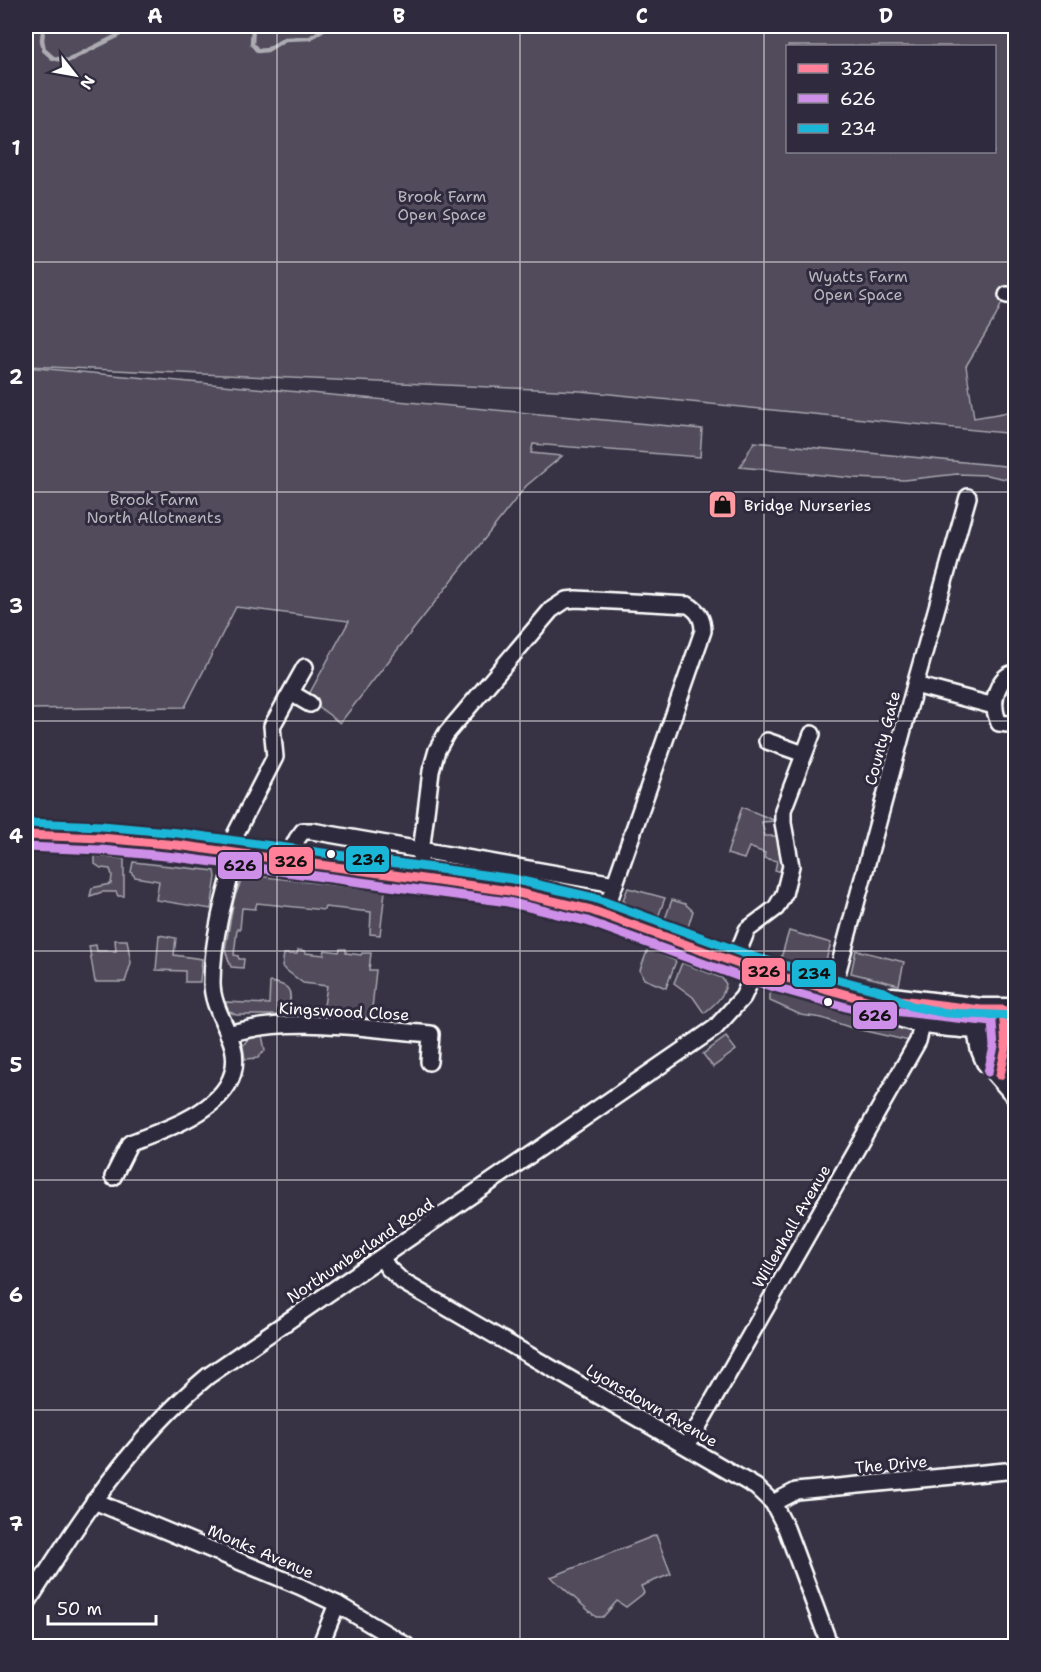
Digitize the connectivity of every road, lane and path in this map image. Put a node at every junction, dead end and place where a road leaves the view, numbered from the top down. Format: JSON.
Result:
{"nodes":[{"id":1,"x":968,"y":497,"type":"dead end"},
{"id":2,"x":305,"y":667,"type":"dead end"},
{"id":3,"x":1016,"y":673,"type":"edge"},
{"id":4,"x":915,"y":685,"type":"junction"},
{"id":5,"x":291,"y":693,"type":"junction"},
{"id":6,"x":310,"y":704,"type":"dead end"},
{"id":7,"x":994,"y":706,"type":"junction"},
{"id":8,"x":1016,"y":726,"type":"edge"},
{"id":9,"x":812,"y":734,"type":"dead end"},
{"id":10,"x":767,"y":741,"type":"dead end"},
{"id":11,"x":804,"y":754,"type":"junction"},
{"id":12,"x":26,"y":835,"type":"edge"},
{"id":13,"x":422,"y":849,"type":"junction"},
{"id":14,"x":233,"y":852,"type":"junction"},
{"id":15,"x":287,"y":859,"type":"junction"},
{"id":16,"x":418,"y":877,"type":"junction"},
{"id":17,"x":615,"y":884,"type":"junction"},
{"id":18,"x":604,"y":915,"type":"junction"},
{"id":19,"x":734,"y":962,"type":"junction"},
{"id":20,"x":756,"y":969,"type":"junction"},
{"id":21,"x":833,"y":989,"type":"junction"},
{"id":22,"x":926,"y":1013,"type":"junction"},
{"id":23,"x":980,"y":1019,"type":"junction"},
{"id":24,"x":1010,"y":1019,"type":"edge"},
{"id":25,"x":228,"y":1034,"type":"junction"},
{"id":26,"x":429,"y":1062,"type":"dead end"},
{"id":27,"x":1000,"y":1075,"type":"junction"},
{"id":28,"x":1016,"y":1094,"type":"edge"},
{"id":29,"x":113,"y":1177,"type":"dead end"},
{"id":30,"x":382,"y":1258,"type":"junction"},
{"id":31,"x":687,"y":1446,"type":"junction"},
{"id":32,"x":1016,"y":1470,"type":"edge"},
{"id":33,"x":94,"y":1501,"type":"junction"},
{"id":34,"x":773,"y":1503,"type":"junction"},
{"id":35,"x":337,"y":1604,"type":"junction"},
{"id":36,"x":26,"y":1605,"type":"edge"},
{"id":37,"x":320,"y":1647,"type":"edge"},
{"id":38,"x":407,"y":1647,"type":"edge"},
{"id":39,"x":830,"y":1647,"type":"edge"}],
"edges":[{"from":1,"to":4,"type":"street","name":"County Gate"},
{"from":2,"to":5,"type":"street"},
{"from":3,"to":7,"type":"street"},
{"from":4,"to":7,"type":"street"},
{"from":4,"to":21,"type":"street","name":"County Gate"},
{"from":5,"to":6,"type":"street"},
{"from":5,"to":14,"type":"street"},
{"from":7,"to":8,"type":"street"},
{"from":9,"to":11,"type":"street"},
{"from":10,"to":11,"type":"street"},
{"from":11,"to":19,"type":"street"},
{"from":12,"to":14,"type":"main road"},
{"from":13,"to":15,"type":"street"},
{"from":13,"to":16,"type":"street"},
{"from":13,"to":17,"type":"street"},
{"from":13,"to":17,"type":"street"},
{"from":14,"to":15,"type":"main road"},
{"from":14,"to":25,"type":"street"},
{"from":15,"to":16,"type":"main road"},
{"from":16,"to":18,"type":"main road"},
{"from":17,"to":18,"type":"street"},
{"from":18,"to":19,"type":"main road"},
{"from":19,"to":20,"type":"main road"},
{"from":20,"to":21,"type":"main road"},
{"from":20,"to":30,"type":"street","name":"Northumberland Road"},
{"from":21,"to":22,"type":"main road"},
{"from":22,"to":23,"type":"main road"},
{"from":22,"to":31,"type":"street","name":"Willenhall Avenue"},
{"from":23,"to":24,"type":"main road"},
{"from":23,"to":27,"type":"main road"},
{"from":24,"to":27,"type":"main road"},
{"from":25,"to":26,"type":"street","name":"Kingswood Close"},
{"from":25,"to":29,"type":"street"},
{"from":27,"to":28,"type":"main road"},
{"from":30,"to":31,"type":"street","name":"Lyonsdown Avenue"},
{"from":30,"to":33,"type":"street","name":"Northumberland Road"},
{"from":31,"to":34,"type":"street","name":"Lyonsdown Avenue"},
{"from":32,"to":34,"type":"street","name":"The Drive"},
{"from":33,"to":35,"type":"street","name":"Monks Avenue"},
{"from":33,"to":36,"type":"street","name":"Northumberland Road"},
{"from":34,"to":39,"type":"street","name":"Lyonsdown Avenue"},
{"from":35,"to":37,"type":"street"},
{"from":35,"to":38,"type":"street","name":"Monks Avenue"}]}
